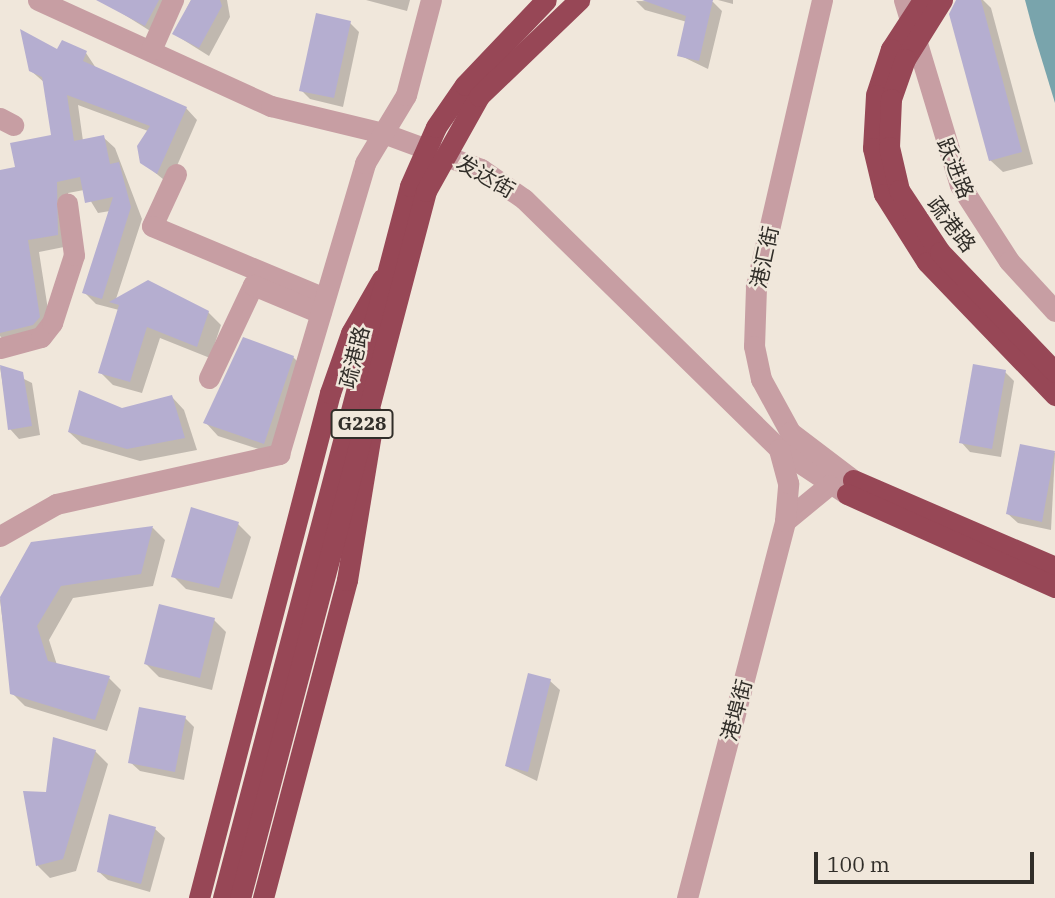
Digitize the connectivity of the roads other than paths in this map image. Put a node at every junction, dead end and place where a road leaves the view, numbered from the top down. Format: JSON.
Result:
{"nodes":[{"id":1,"x":38,"y":0,"type":"edge"},
{"id":2,"x":173,"y":0,"type":"edge"},
{"id":3,"x":431,"y":0,"type":"edge"},
{"id":4,"x":546,"y":0,"type":"edge"},
{"id":5,"x":579,"y":0,"type":"edge"},
{"id":6,"x":808,"y":0,"type":"edge"},
{"id":7,"x":822,"y":0,"type":"edge"},
{"id":8,"x":904,"y":0,"type":"edge"},
{"id":9,"x":923,"y":0,"type":"edge"},
{"id":10,"x":942,"y":0,"type":"edge"},
{"id":11,"x":152,"y":50,"type":"junction"},
{"id":12,"x":383,"y":133,"type":"junction"},
{"id":13,"x":176,"y":174,"type":"dead end"},
{"id":14,"x":67,"y":204,"type":"dead end"},
{"id":15,"x":383,"y":277,"type":"junction"},
{"id":16,"x":322,"y":306,"type":"junction"},
{"id":17,"x":1055,"y":312,"type":"edge"},
{"id":18,"x":382,"y":347,"type":"junction"},
{"id":19,"x":0,"y":348,"type":"edge"},
{"id":20,"x":1055,"y":372,"type":"edge"},
{"id":21,"x":209,"y":378,"type":"dead end"},
{"id":22,"x":1055,"y":395,"type":"edge"},
{"id":23,"x":761,"y":412,"type":"junction"},
{"id":24,"x":779,"y":449,"type":"junction"},
{"id":25,"x":843,"y":486,"type":"junction"},
{"id":26,"x":785,"y":521,"type":"junction"},
{"id":27,"x":0,"y":536,"type":"edge"},
{"id":28,"x":1055,"y":567,"type":"edge"},
{"id":29,"x":1055,"y":587,"type":"edge"},
{"id":30,"x":199,"y":898,"type":"edge"},
{"id":31,"x":223,"y":898,"type":"edge"},
{"id":32,"x":240,"y":898,"type":"edge"},
{"id":33,"x":262,"y":898,"type":"edge"},
{"id":34,"x":687,"y":898,"type":"edge"}],
"edges":[{"from":1,"to":11,"type":"street","name":"发达街"},
{"from":2,"to":11,"type":"street"},
{"from":3,"to":12,"type":"street"},
{"from":4,"to":15,"type":"highway","name":"疏港路","number":"G228","bridge":true},
{"from":5,"to":18,"type":"highway","name":"疏港路","number":"G228","bridge":true},
{"from":6,"to":23,"type":"street","name":"港汇街"},
{"from":7,"to":23,"type":"street","name":"港汇街"},
{"from":8,"to":17,"type":"street","name":"跃进路"},
{"from":9,"to":22,"type":"highway","bridge":true},
{"from":10,"to":20,"type":"highway","name":"疏港路","bridge":true},
{"from":11,"to":12,"type":"street","name":"发达街"},
{"from":12,"to":16,"type":"street"},
{"from":12,"to":23,"type":"street","name":"发达街"},
{"from":13,"to":16,"type":"street"},
{"from":14,"to":19,"type":"street"},
{"from":15,"to":30,"type":"highway"},
{"from":15,"to":31,"type":"highway","name":"疏港路","number":"G228","bridge":true},
{"from":16,"to":21,"type":"street"},
{"from":16,"to":27,"type":"street"},
{"from":18,"to":32,"type":"highway","name":"疏港路","number":"G228","bridge":true},
{"from":18,"to":33,"type":"highway","bridge":true},
{"from":23,"to":24,"type":"street","name":"发达街"},
{"from":23,"to":25,"type":"street","name":"港汇街"},
{"from":24,"to":25,"type":"street","name":"发达街"},
{"from":24,"to":26,"type":"street","name":"港埠街"},
{"from":25,"to":26,"type":"street"},
{"from":25,"to":28,"type":"highway"},
{"from":25,"to":29,"type":"highway"},
{"from":26,"to":34,"type":"street","name":"港埠街"}]}
